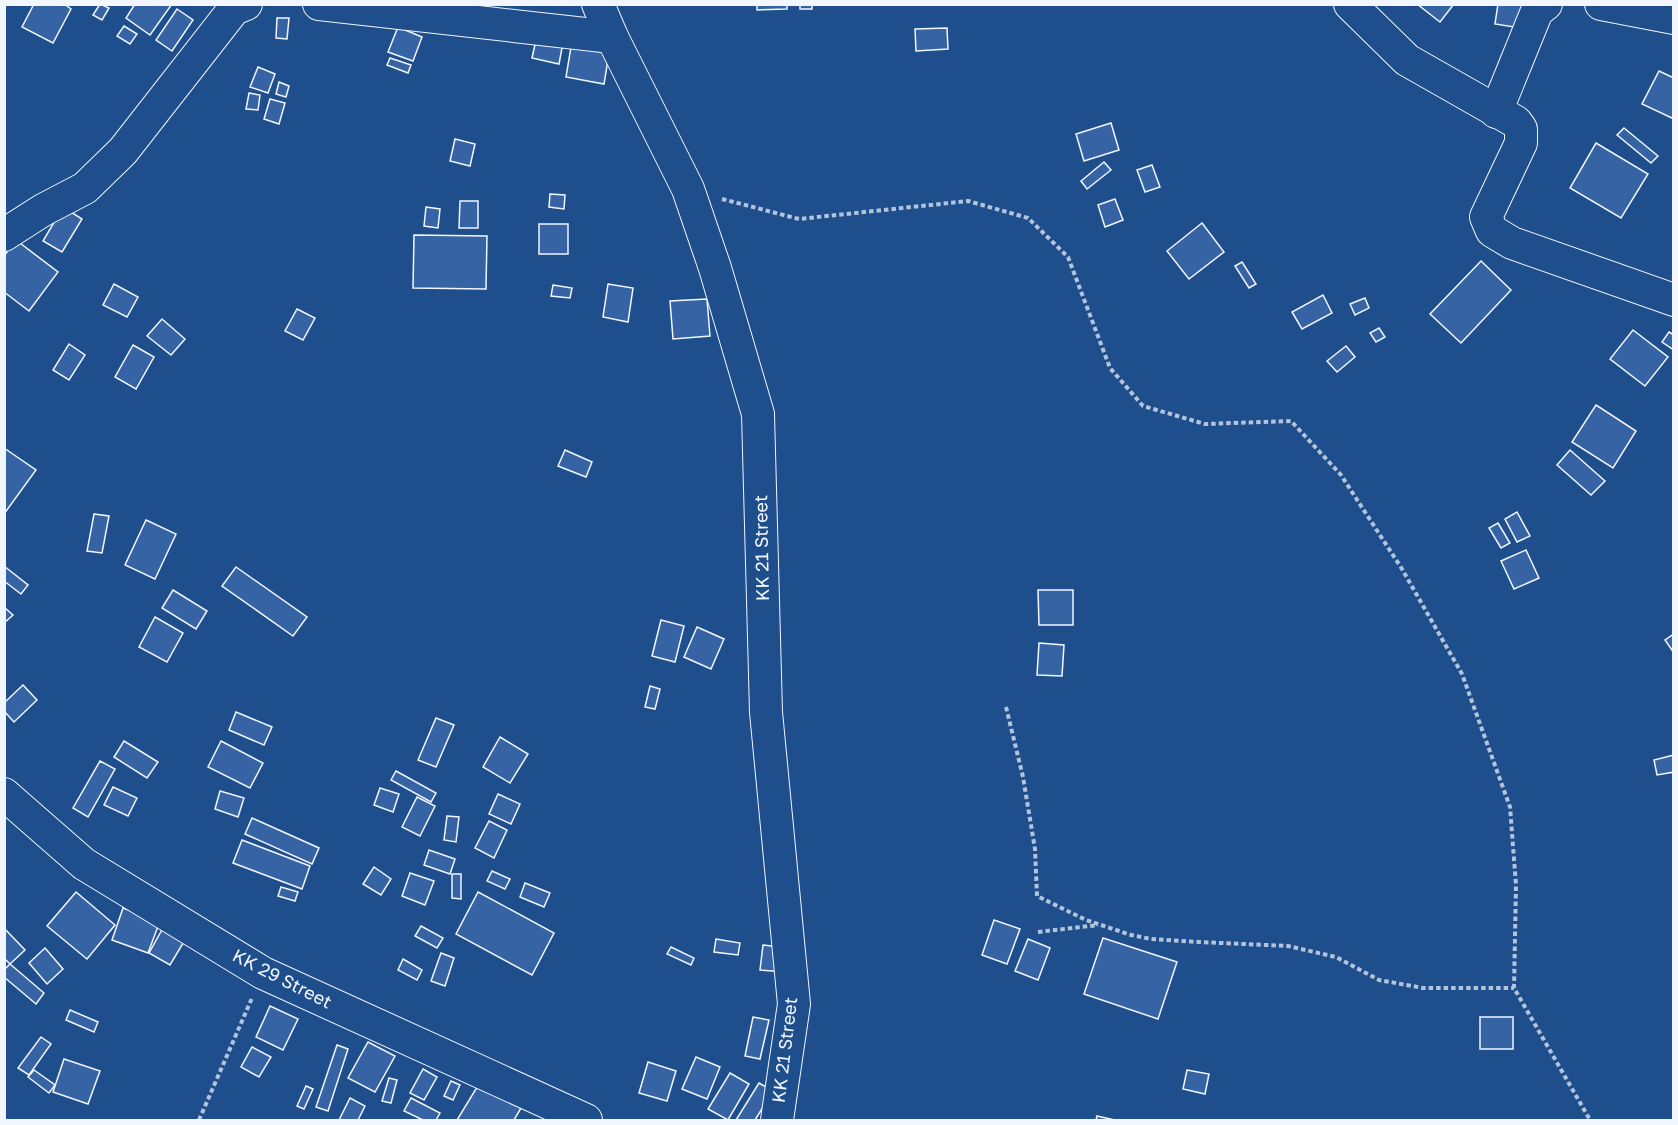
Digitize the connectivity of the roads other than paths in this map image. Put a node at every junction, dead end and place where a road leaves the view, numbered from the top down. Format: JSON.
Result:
{"nodes":[{"id":1,"x":246,"y":4,"type":"edge"},
{"id":2,"x":319,"y":4,"type":"edge"},
{"id":3,"x":598,"y":4,"type":"edge"},
{"id":4,"x":1350,"y":4,"type":"edge"},
{"id":5,"x":1546,"y":4,"type":"edge"},
{"id":6,"x":1601,"y":4,"type":"edge"},
{"id":7,"x":1674,"y":18,"type":"edge"},
{"id":8,"x":612,"y":37,"type":"junction"},
{"id":9,"x":1496,"y":112,"type":"junction"},
{"id":10,"x":4,"y":235,"type":"edge"},
{"id":11,"x":1674,"y":300,"type":"edge"},
{"id":12,"x":4,"y":794,"type":"edge"},
{"id":13,"x":586,"y":1120,"type":"edge"},
{"id":14,"x":777,"y":1120,"type":"edge"}],
"edges":[{"from":1,"to":10,"type":"street"},
{"from":2,"to":8,"type":"street"},
{"from":3,"to":8,"type":"street","name":"KK 21 Street"},
{"from":4,"to":9,"type":"street"},
{"from":5,"to":9,"type":"street"},
{"from":6,"to":7,"type":"street"},
{"from":8,"to":14,"type":"street","name":"KK 21 Street"},
{"from":9,"to":11,"type":"street"},
{"from":12,"to":13,"type":"street","name":"KK 29 Street"}]}
